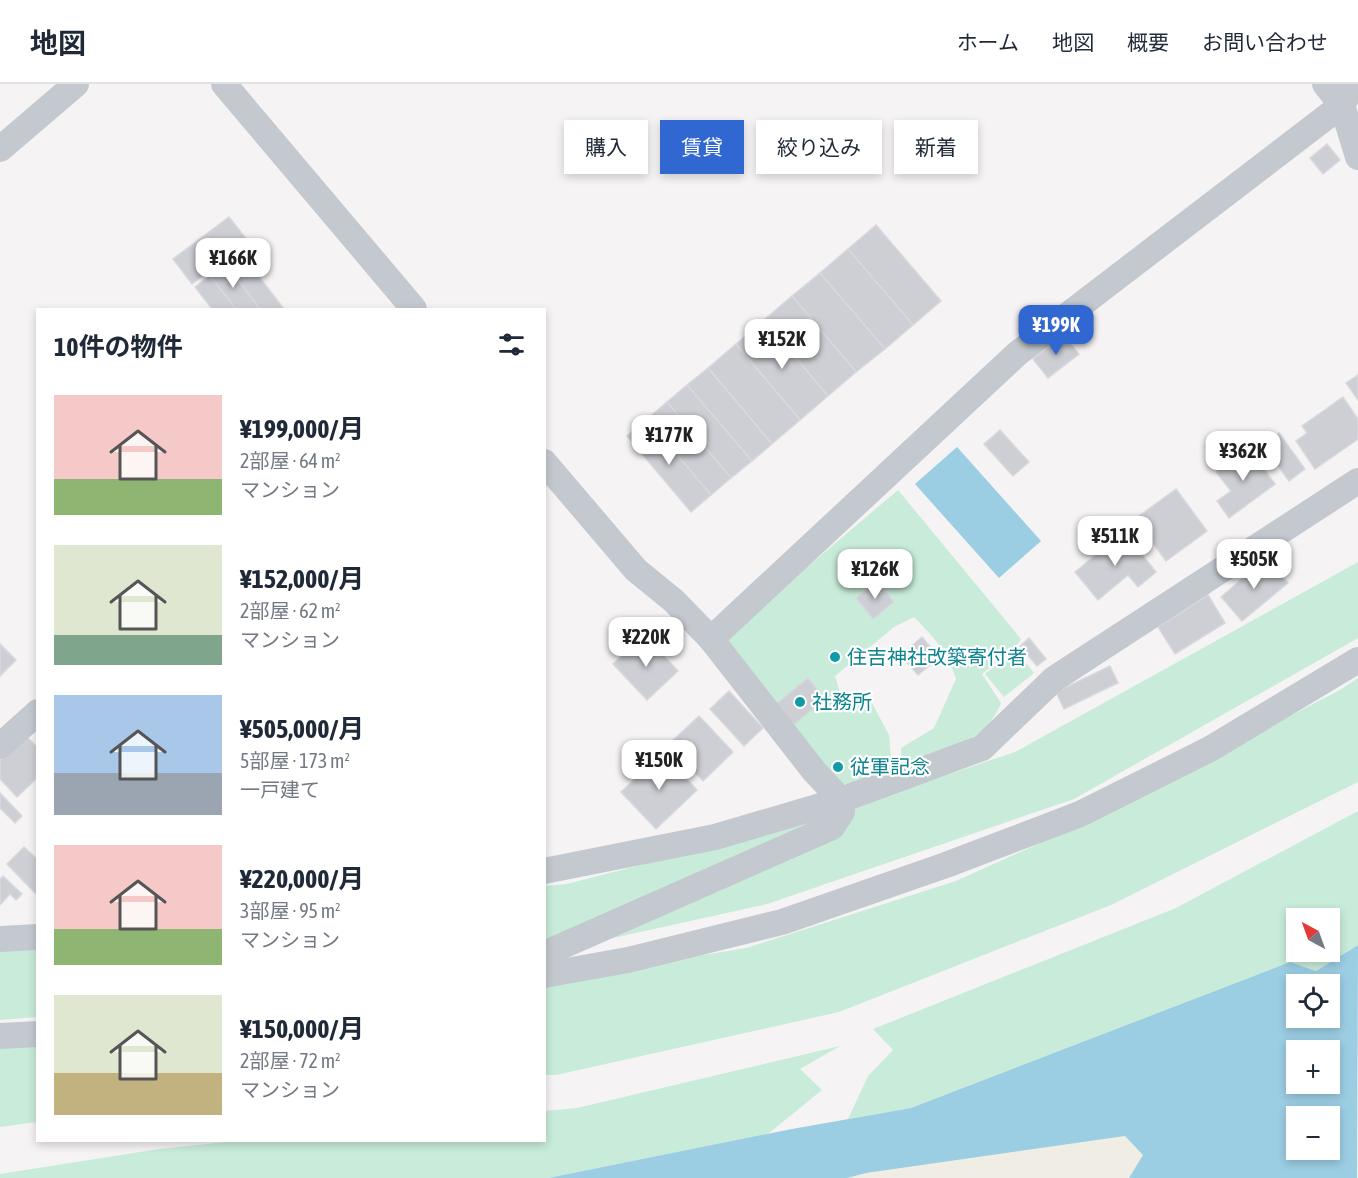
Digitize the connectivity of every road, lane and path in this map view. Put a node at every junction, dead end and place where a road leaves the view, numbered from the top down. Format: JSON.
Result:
{"nodes":[{"id":1,"x":76,"y":84,"type":"edge"},
{"id":2,"x":224,"y":84,"type":"edge"},
{"id":3,"x":1325,"y":84,"type":"edge"},
{"id":4,"x":1348,"y":94,"type":"edge"},
{"id":5,"x":0,"y":149,"type":"edge"},
{"id":6,"x":1358,"y":157,"type":"edge"},
{"id":7,"x":413,"y":308,"type":"edge"},
{"id":8,"x":546,"y":464,"type":"edge"},
{"id":9,"x":1358,"y":481,"type":"edge"},
{"id":10,"x":711,"y":639,"type":"junction"},
{"id":11,"x":1358,"y":660,"type":"edge"},
{"id":12,"x":36,"y":714,"type":"edge"},
{"id":13,"x":0,"y":746,"type":"edge"},
{"id":14,"x":842,"y":800,"type":"junction"},
{"id":15,"x":546,"y":871,"type":"edge"},
{"id":16,"x":36,"y":936,"type":"edge"},
{"id":17,"x":0,"y":939,"type":"edge"},
{"id":18,"x":546,"y":953,"type":"edge"},
{"id":19,"x":546,"y":975,"type":"edge"},
{"id":20,"x":36,"y":1034,"type":"edge"},
{"id":21,"x":0,"y":1036,"type":"edge"}],
"edges":[{"from":1,"to":5,"type":"street"},
{"from":2,"to":7,"type":"street"},
{"from":3,"to":4,"type":"street"},
{"from":4,"to":6,"type":"street"},
{"from":4,"to":10,"type":"street"},
{"from":8,"to":10,"type":"street"},
{"from":9,"to":14,"type":"street"},
{"from":10,"to":14,"type":"street"},
{"from":11,"to":19,"type":"street"},
{"from":12,"to":13,"type":"street"},
{"from":14,"to":15,"type":"street"},
{"from":14,"to":18,"type":"street"},
{"from":16,"to":17,"type":"street"},
{"from":20,"to":21,"type":"street"}]}
